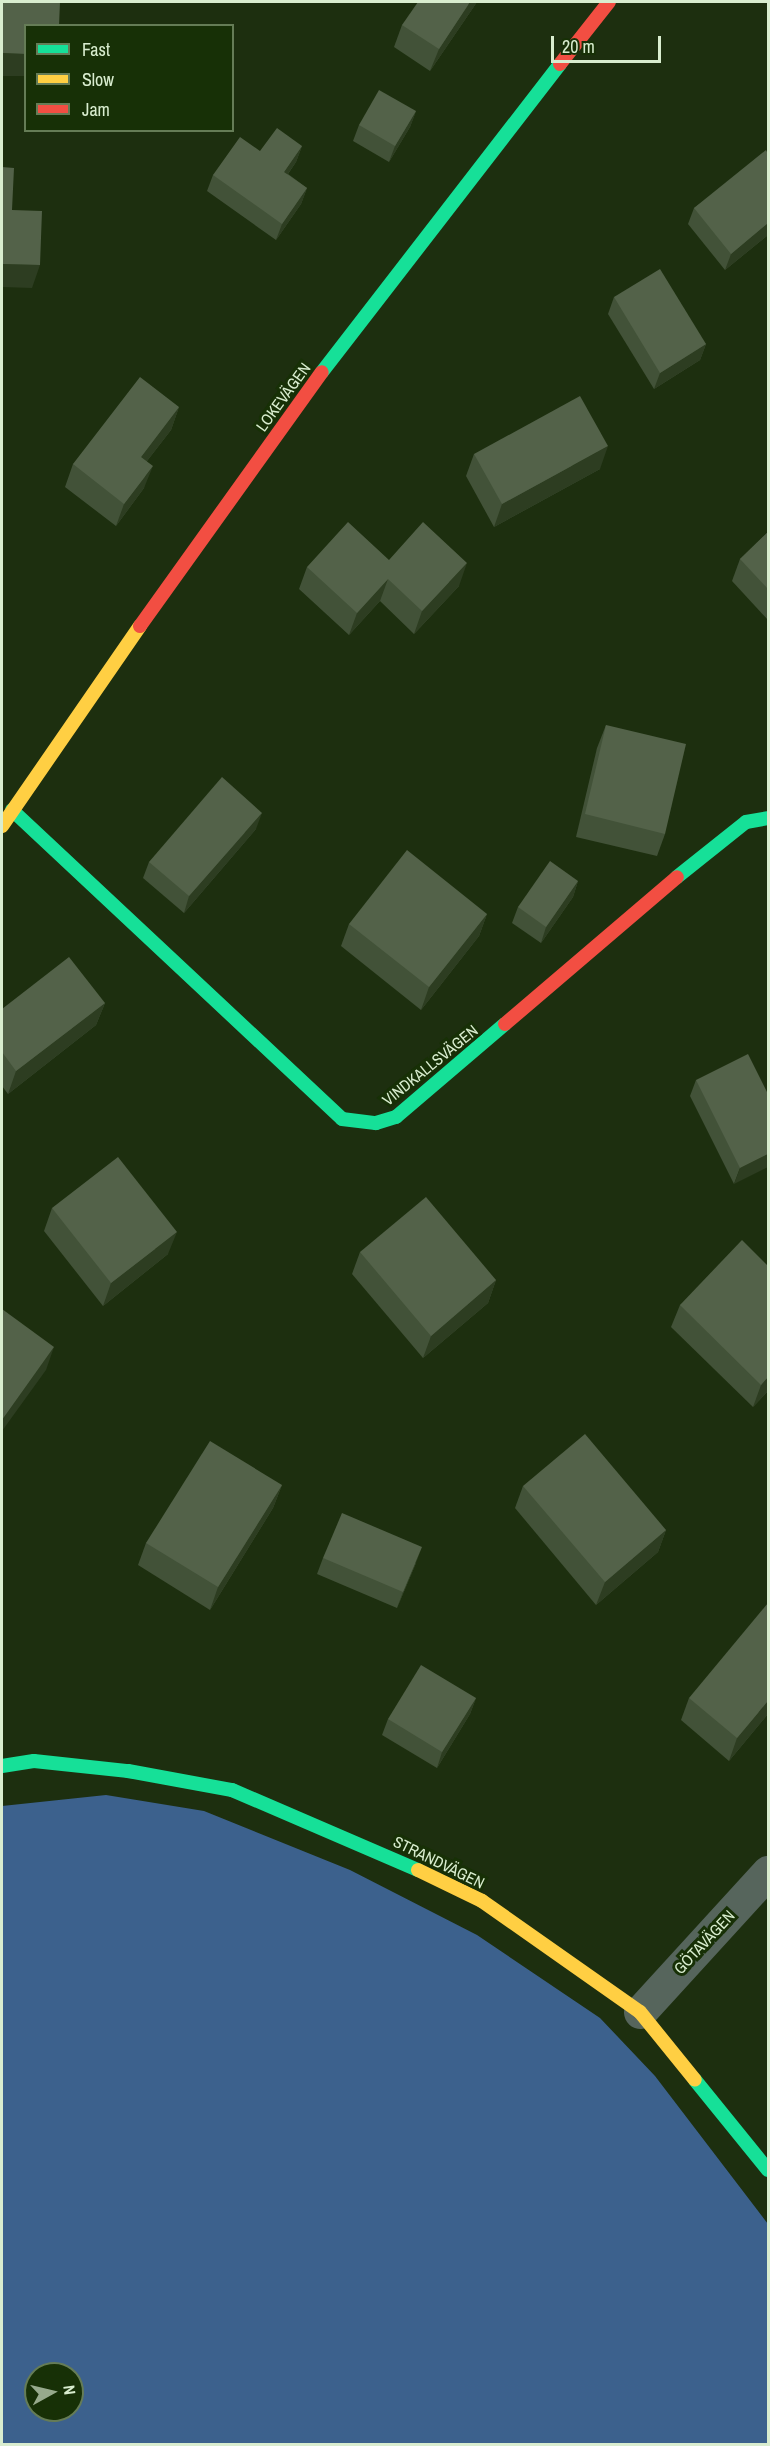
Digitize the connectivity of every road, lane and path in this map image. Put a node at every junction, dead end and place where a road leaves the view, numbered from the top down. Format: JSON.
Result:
{"nodes":[{"id":1,"x":609,"y":2,"type":"edge"},
{"id":2,"x":12,"y":810,"type":"junction"},
{"id":3,"x":768,"y":818,"type":"edge"},
{"id":4,"x":2,"y":826,"type":"edge"},
{"id":5,"x":2,"y":1766,"type":"edge"},
{"id":6,"x":768,"y":1872,"type":"edge"},
{"id":7,"x":640,"y":2012,"type":"junction"},
{"id":8,"x":768,"y":2170,"type":"edge"}],
"edges":[{"from":1,"to":2,"type":"street","name":"LOKEVÄGEN"},
{"from":2,"to":3,"type":"street","name":"VINDKALLSVÄGEN"},
{"from":2,"to":4,"type":"street","name":"LOKEVÄGEN"},
{"from":5,"to":7,"type":"street","name":"STRANDVÄGEN"},
{"from":6,"to":7,"type":"street","name":"GÖTAVÄGEN"},
{"from":7,"to":8,"type":"street","name":"STRANDVÄGEN"}]}
